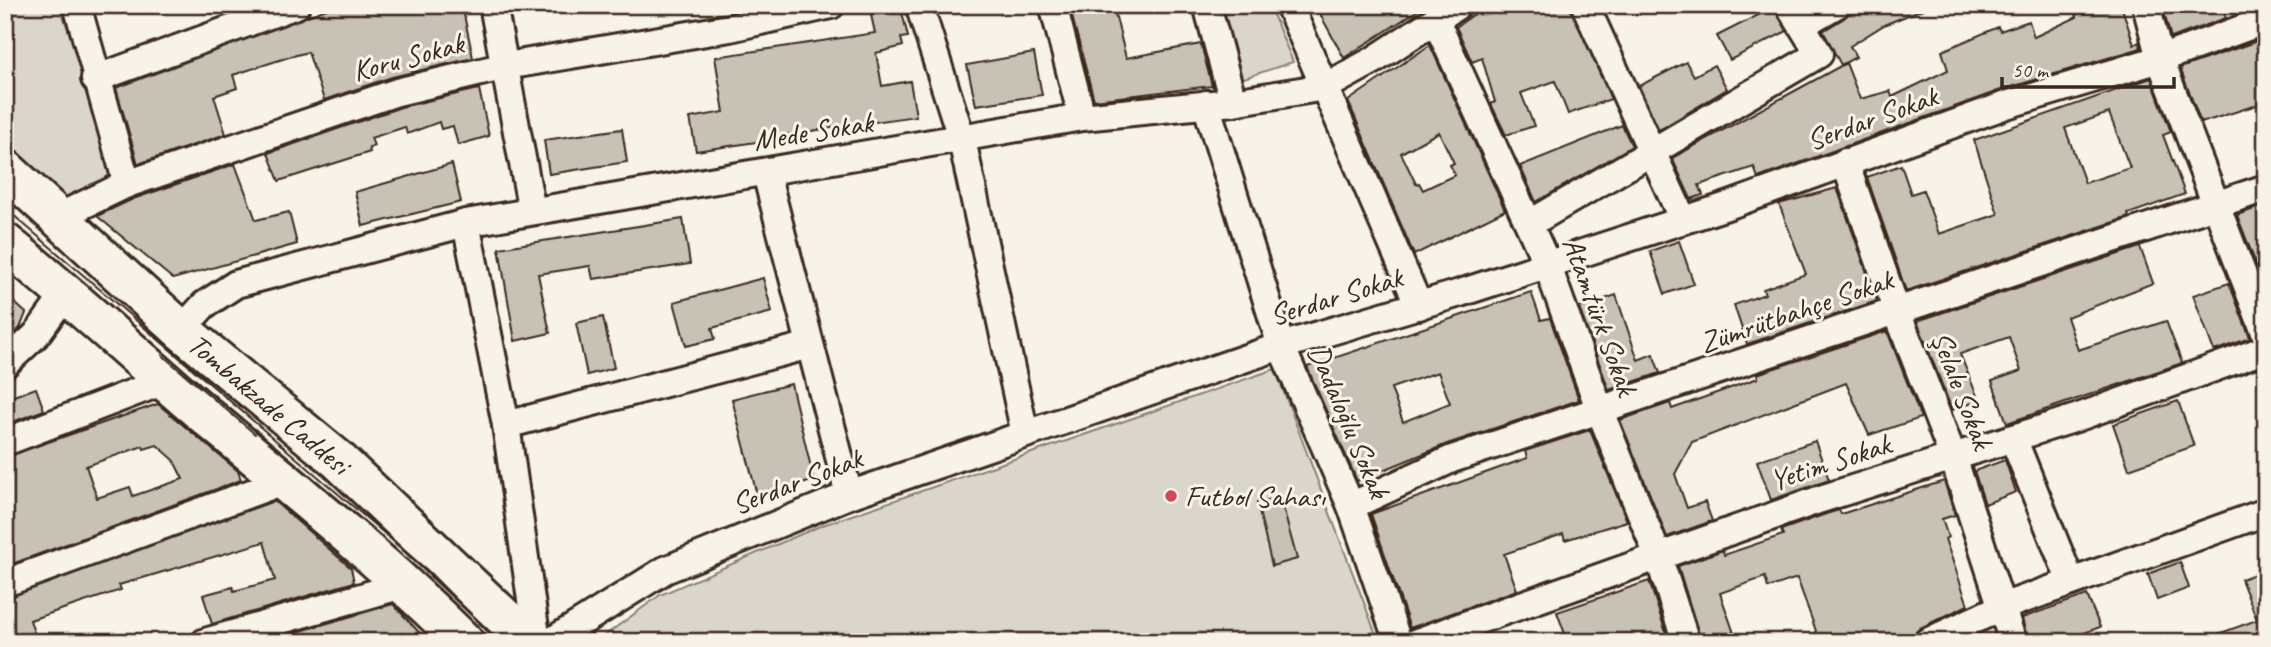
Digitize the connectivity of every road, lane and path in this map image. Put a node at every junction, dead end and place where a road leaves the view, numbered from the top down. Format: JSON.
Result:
{"nodes":[{"id":1,"x":76,"y":5,"type":"edge"},
{"id":2,"x":296,"y":5,"type":"edge"},
{"id":3,"x":493,"y":5,"type":"edge"},
{"id":4,"x":831,"y":5,"type":"edge"},
{"id":5,"x":919,"y":5,"type":"edge"},
{"id":6,"x":1053,"y":5,"type":"edge"},
{"id":7,"x":1207,"y":5,"type":"edge"},
{"id":8,"x":1289,"y":5,"type":"edge"},
{"id":9,"x":1458,"y":5,"type":"edge"},
{"id":10,"x":1585,"y":5,"type":"edge"},
{"id":11,"x":1836,"y":5,"type":"edge"},
{"id":12,"x":2146,"y":5,"type":"edge"},
{"id":13,"x":240,"y":15,"type":"edge"},
{"id":14,"x":1796,"y":15,"type":"edge"},
{"id":15,"x":2266,"y":20,"type":"edge"},
{"id":16,"x":1436,"y":21,"type":"junction"},
{"id":17,"x":2160,"y":59,"type":"junction"},
{"id":18,"x":506,"y":66,"type":"junction"},
{"id":19,"x":95,"y":79,"type":"junction"},
{"id":20,"x":1325,"y":87,"type":"junction"},
{"id":21,"x":1233,"y":102,"type":"junction"},
{"id":22,"x":1206,"y":104,"type":"junction"},
{"id":23,"x":1082,"y":117,"type":"junction"},
{"id":24,"x":962,"y":140,"type":"junction"},
{"id":25,"x":1651,"y":153,"type":"junction"},
{"id":26,"x":1845,"y":162,"type":"junction"},
{"id":27,"x":5,"y":169,"type":"edge"},
{"id":28,"x":766,"y":173,"type":"junction"},
{"id":29,"x":127,"y":184,"type":"junction"},
{"id":30,"x":2266,"y":188,"type":"edge"},
{"id":31,"x":2217,"y":204,"type":"junction"},
{"id":32,"x":532,"y":211,"type":"junction"},
{"id":33,"x":58,"y":217,"type":"junction"},
{"id":34,"x":1683,"y":220,"type":"junction"},
{"id":35,"x":466,"y":223,"type":"junction"},
{"id":36,"x":1529,"y":224,"type":"junction"},
{"id":37,"x":5,"y":243,"type":"edge"},
{"id":38,"x":1547,"y":264,"type":"junction"},
{"id":39,"x":67,"y":292,"type":"junction"},
{"id":40,"x":1419,"y":306,"type":"junction"},
{"id":41,"x":1897,"y":312,"type":"junction"},
{"id":42,"x":181,"y":330,"type":"junction"},
{"id":43,"x":2266,"y":335,"type":"edge"},
{"id":44,"x":810,"y":345,"type":"junction"},
{"id":45,"x":1281,"y":346,"type":"junction"},
{"id":46,"x":2266,"y":349,"type":"edge"},
{"id":47,"x":5,"y":365,"type":"edge"},
{"id":48,"x":164,"y":381,"type":"junction"},
{"id":49,"x":1600,"y":411,"type":"junction"},
{"id":50,"x":506,"y":425,"type":"junction"},
{"id":51,"x":1025,"y":434,"type":"junction"},
{"id":52,"x":2013,"y":438,"type":"junction"},
{"id":53,"x":5,"y":442,"type":"edge"},
{"id":54,"x":1953,"y":457,"type":"junction"},
{"id":55,"x":284,"y":481,"type":"junction"},
{"id":56,"x":849,"y":495,"type":"junction"},
{"id":57,"x":1351,"y":506,"type":"junction"},
{"id":58,"x":2266,"y":512,"type":"edge"},
{"id":59,"x":1658,"y":556,"type":"junction"},
{"id":60,"x":2071,"y":582,"type":"junction"},
{"id":61,"x":5,"y":583,"type":"edge"},
{"id":62,"x":406,"y":584,"type":"junction"},
{"id":63,"x":2002,"y":607,"type":"junction"},
{"id":64,"x":205,"y":642,"type":"edge"},
{"id":65,"x":464,"y":642,"type":"edge"},
{"id":66,"x":530,"y":642,"type":"edge"},
{"id":67,"x":537,"y":642,"type":"edge"},
{"id":68,"x":550,"y":642,"type":"edge"},
{"id":69,"x":1398,"y":642,"type":"edge"},
{"id":70,"x":1417,"y":642,"type":"edge"},
{"id":71,"x":1686,"y":642,"type":"edge"},
{"id":72,"x":1927,"y":642,"type":"edge"},
{"id":73,"x":2013,"y":642,"type":"edge"}],
"edges":[{"from":1,"to":19,"type":"street"},
{"from":2,"to":13,"type":"street"},
{"from":3,"to":18,"type":"street"},
{"from":4,"to":18,"type":"street","name":"Koru Sokak"},
{"from":5,"to":24,"type":"street"},
{"from":6,"to":23,"type":"street"},
{"from":7,"to":21,"type":"street"},
{"from":8,"to":20,"type":"street"},
{"from":9,"to":16,"type":"street","name":"Mede Sokak"},
{"from":10,"to":25,"type":"street"},
{"from":11,"to":14,"type":"street"},
{"from":12,"to":17,"type":"street"},
{"from":13,"to":19,"type":"street"},
{"from":14,"to":25,"type":"street"},
{"from":15,"to":17,"type":"street","name":"Serdar Sokak"},
{"from":16,"to":20,"type":"street","name":"Mede Sokak"},
{"from":16,"to":36,"type":"street","name":"Atamtürk Sokak"},
{"from":17,"to":26,"type":"street","name":"Serdar Sokak"},
{"from":17,"to":31,"type":"street"},
{"from":18,"to":29,"type":"street","name":"Koru Sokak"},
{"from":18,"to":32,"type":"street"},
{"from":19,"to":29,"type":"street"},
{"from":20,"to":21,"type":"street","name":"Mede Sokak"},
{"from":20,"to":40,"type":"street"},
{"from":21,"to":22,"type":"street","name":"Mede Sokak"},
{"from":22,"to":23,"type":"street","name":"Mede Sokak"},
{"from":22,"to":45,"type":"street","name":"Dadaloğlu Sokak"},
{"from":23,"to":24,"type":"street","name":"Mede Sokak"},
{"from":24,"to":28,"type":"street","name":"Mede Sokak"},
{"from":24,"to":51,"type":"street"},
{"from":25,"to":34,"type":"street"},
{"from":25,"to":36,"type":"street"},
{"from":26,"to":34,"type":"street","name":"Serdar Sokak"},
{"from":26,"to":41,"type":"street","name":"Şelale Sokak"},
{"from":27,"to":33,"type":"main road","name":"Tombakzade Caddesi"},
{"from":28,"to":32,"type":"street","name":"Mede Sokak"},
{"from":28,"to":44,"type":"street"},
{"from":29,"to":33,"type":"street","name":"Koru Sokak"},
{"from":30,"to":31,"type":"street","name":"Zümrütbahçe Sokak"},
{"from":31,"to":41,"type":"street","name":"Zümrütbahçe Sokak"},
{"from":31,"to":43,"type":"street"},
{"from":32,"to":35,"type":"street","name":"Mede Sokak"},
{"from":33,"to":42,"type":"main road","name":"Tombakzade Caddesi"},
{"from":34,"to":38,"type":"street","name":"Serdar Sokak"},
{"from":35,"to":42,"type":"street","name":"Mede Sokak"},
{"from":35,"to":50,"type":"street"},
{"from":36,"to":38,"type":"street","name":"Atamtürk Sokak"},
{"from":37,"to":39,"type":"main road","name":"Tombakzade Caddesi"},
{"from":38,"to":40,"type":"street","name":"Serdar Sokak"},
{"from":38,"to":49,"type":"street","name":"Atamtürk Sokak"},
{"from":39,"to":47,"type":"street"},
{"from":39,"to":48,"type":"main road","name":"Tombakzade Caddesi"},
{"from":40,"to":45,"type":"street","name":"Serdar Sokak"},
{"from":41,"to":49,"type":"street","name":"Zümrütbahçe Sokak"},
{"from":41,"to":54,"type":"street","name":"Şelale Sokak"},
{"from":42,"to":66,"type":"main road","name":"Tombakzade Caddesi"},
{"from":44,"to":50,"type":"street"},
{"from":44,"to":56,"type":"street"},
{"from":45,"to":51,"type":"street","name":"Serdar Sokak"},
{"from":45,"to":57,"type":"street","name":"Dadaloğlu Sokak"},
{"from":46,"to":52,"type":"street","name":"Yetim Sokak"},
{"from":48,"to":53,"type":"street"},
{"from":48,"to":55,"type":"main road","name":"Tombakzade Caddesi"},
{"from":49,"to":57,"type":"street","name":"Zümrütbahçe Sokak"},
{"from":49,"to":59,"type":"street","name":"Atamtürk Sokak"},
{"from":50,"to":67,"type":"street"},
{"from":51,"to":56,"type":"street","name":"Serdar Sokak"},
{"from":52,"to":54,"type":"street","name":"Yetim Sokak"},
{"from":52,"to":60,"type":"street"},
{"from":54,"to":59,"type":"street","name":"Yetim Sokak"},
{"from":54,"to":63,"type":"street","name":"Şelale Sokak"},
{"from":55,"to":61,"type":"street"},
{"from":55,"to":62,"type":"main road","name":"Tombakzade Caddesi"},
{"from":56,"to":68,"type":"street","name":"Serdar Sokak"},
{"from":57,"to":69,"type":"street","name":"Dadaloğlu Sokak"},
{"from":58,"to":60,"type":"street"},
{"from":59,"to":70,"type":"street","name":"Yetim Sokak"},
{"from":59,"to":71,"type":"street","name":"Atamtürk Sokak"},
{"from":60,"to":63,"type":"street"},
{"from":62,"to":64,"type":"street"},
{"from":62,"to":65,"type":"main road","name":"Tombakzade Caddesi"},
{"from":63,"to":72,"type":"street"},
{"from":63,"to":73,"type":"street","name":"Şelale Sokak"}]}
